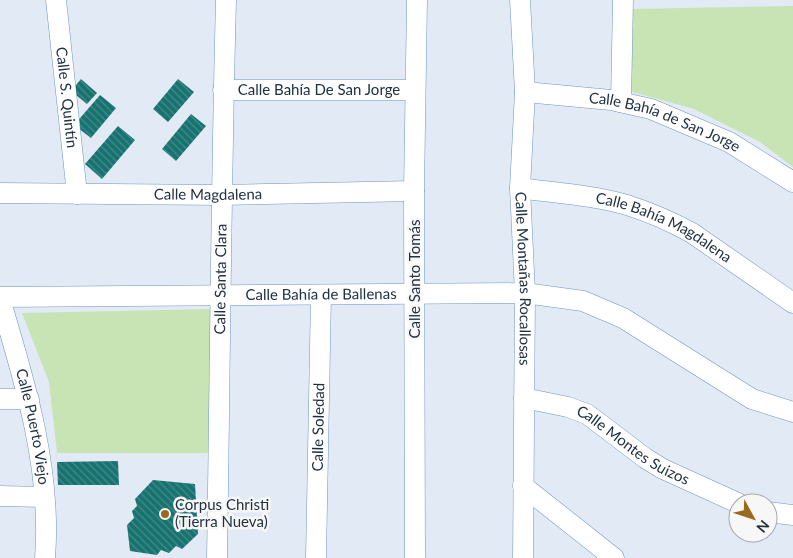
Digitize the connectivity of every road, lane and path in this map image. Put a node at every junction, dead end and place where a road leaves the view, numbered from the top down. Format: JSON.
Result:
{"nodes":[{"id":1,"x":56,"y":0,"type":"edge"},
{"id":2,"x":226,"y":0,"type":"edge"},
{"id":3,"x":417,"y":0,"type":"edge"},
{"id":4,"x":520,"y":0,"type":"edge"},
{"id":5,"x":623,"y":0,"type":"edge"},
{"id":6,"x":223,"y":90,"type":"junction"},
{"id":7,"x":415,"y":90,"type":"junction"},
{"id":8,"x":525,"y":92,"type":"junction"},
{"id":9,"x":621,"y":102,"type":"junction"},
{"id":10,"x":793,"y":182,"type":"edge"},
{"id":11,"x":520,"y":188,"type":"junction"},
{"id":12,"x":414,"y":191,"type":"junction"},
{"id":13,"x":0,"y":193,"type":"edge"},
{"id":14,"x":77,"y":194,"type":"junction"},
{"id":15,"x":221,"y":195,"type":"junction"},
{"id":16,"x":525,"y":293,"type":"junction"},
{"id":17,"x":321,"y":294,"type":"junction"},
{"id":18,"x":415,"y":294,"type":"junction"},
{"id":19,"x":221,"y":295,"type":"junction"},
{"id":20,"x":0,"y":298,"type":"edge"},
{"id":21,"x":793,"y":303,"type":"edge"},
{"id":22,"x":524,"y":398,"type":"junction"},
{"id":23,"x":0,"y":399,"type":"edge"},
{"id":24,"x":29,"y":399,"type":"junction"},
{"id":25,"x":793,"y":412,"type":"edge"},
{"id":26,"x":523,"y":486,"type":"junction"},
{"id":27,"x":0,"y":496,"type":"edge"},
{"id":28,"x":44,"y":497,"type":"junction"},
{"id":29,"x":728,"y":498,"type":"edge"},
{"id":30,"x":778,"y":514,"type":"edge"},
{"id":31,"x":793,"y":516,"type":"edge"},
{"id":32,"x":45,"y":558,"type":"edge"},
{"id":33,"x":217,"y":558,"type":"edge"},
{"id":34,"x":316,"y":558,"type":"edge"},
{"id":35,"x":415,"y":558,"type":"edge"},
{"id":36,"x":523,"y":558,"type":"edge"},
{"id":37,"x":614,"y":558,"type":"edge"}],
"edges":[{"from":1,"to":14,"type":"street","name":"Calle S. Quintín"},
{"from":2,"to":6,"type":"street","name":"Calle Santa Clara"},
{"from":3,"to":7,"type":"street","name":"Calle Santo Tomás"},
{"from":4,"to":8,"type":"street","name":"Calle Montañas Rocallosas"},
{"from":5,"to":9,"type":"street"},
{"from":6,"to":7,"type":"street","name":"Calle Bahía De San Jorge"},
{"from":6,"to":15,"type":"street","name":"Calle Santa Clara"},
{"from":7,"to":12,"type":"street","name":"Calle Santo Tomás"},
{"from":8,"to":9,"type":"street","name":"Calle Bahía de San Jorge"},
{"from":8,"to":11,"type":"street","name":"Calle Montañas Rocallosas"},
{"from":9,"to":10,"type":"street","name":"Calle Bahía de San Jorge"},
{"from":11,"to":16,"type":"street","name":"Calle Montañas Rocallosas"},
{"from":11,"to":21,"type":"street","name":"Calle Bahía Magdalena"},
{"from":12,"to":15,"type":"street","name":"Calle Magdalena"},
{"from":12,"to":18,"type":"street","name":"Calle Santo Tomás"},
{"from":13,"to":14,"type":"street","name":"Calle Magdalena"},
{"from":14,"to":15,"type":"street","name":"Calle Magdalena"},
{"from":15,"to":19,"type":"street","name":"Calle Santa Clara"},
{"from":16,"to":18,"type":"street","name":"Calle Bahía de Ballenas"},
{"from":16,"to":22,"type":"street","name":"Calle Montañas Rocallosas"},
{"from":16,"to":25,"type":"street","name":"Calle Bahía de Ballenas"},
{"from":17,"to":18,"type":"street","name":"Calle Bahía de Ballenas"},
{"from":17,"to":19,"type":"street","name":"Calle Bahía de Ballenas"},
{"from":17,"to":34,"type":"street","name":"Calle Soledad"},
{"from":18,"to":35,"type":"street","name":"Calle Santo Tomás"},
{"from":19,"to":20,"type":"street","name":"Calle Bahía de Ballenas"},
{"from":19,"to":33,"type":"street","name":"Calle Santa Clara"},
{"from":20,"to":24,"type":"street","name":"Calle Puerto Viejo"},
{"from":22,"to":26,"type":"street","name":"Calle Montañas Rocallosas"},
{"from":22,"to":29,"type":"street","name":"Calle Montes Suizos"},
{"from":23,"to":24,"type":"street"},
{"from":24,"to":28,"type":"street","name":"Calle Puerto Viejo"},
{"from":26,"to":36,"type":"street","name":"Calle Montañas Rocallosas"},
{"from":26,"to":37,"type":"street"},
{"from":27,"to":28,"type":"street"},
{"from":28,"to":32,"type":"street","name":"Calle Puerto Viejo"},
{"from":30,"to":31,"type":"street"}]}
